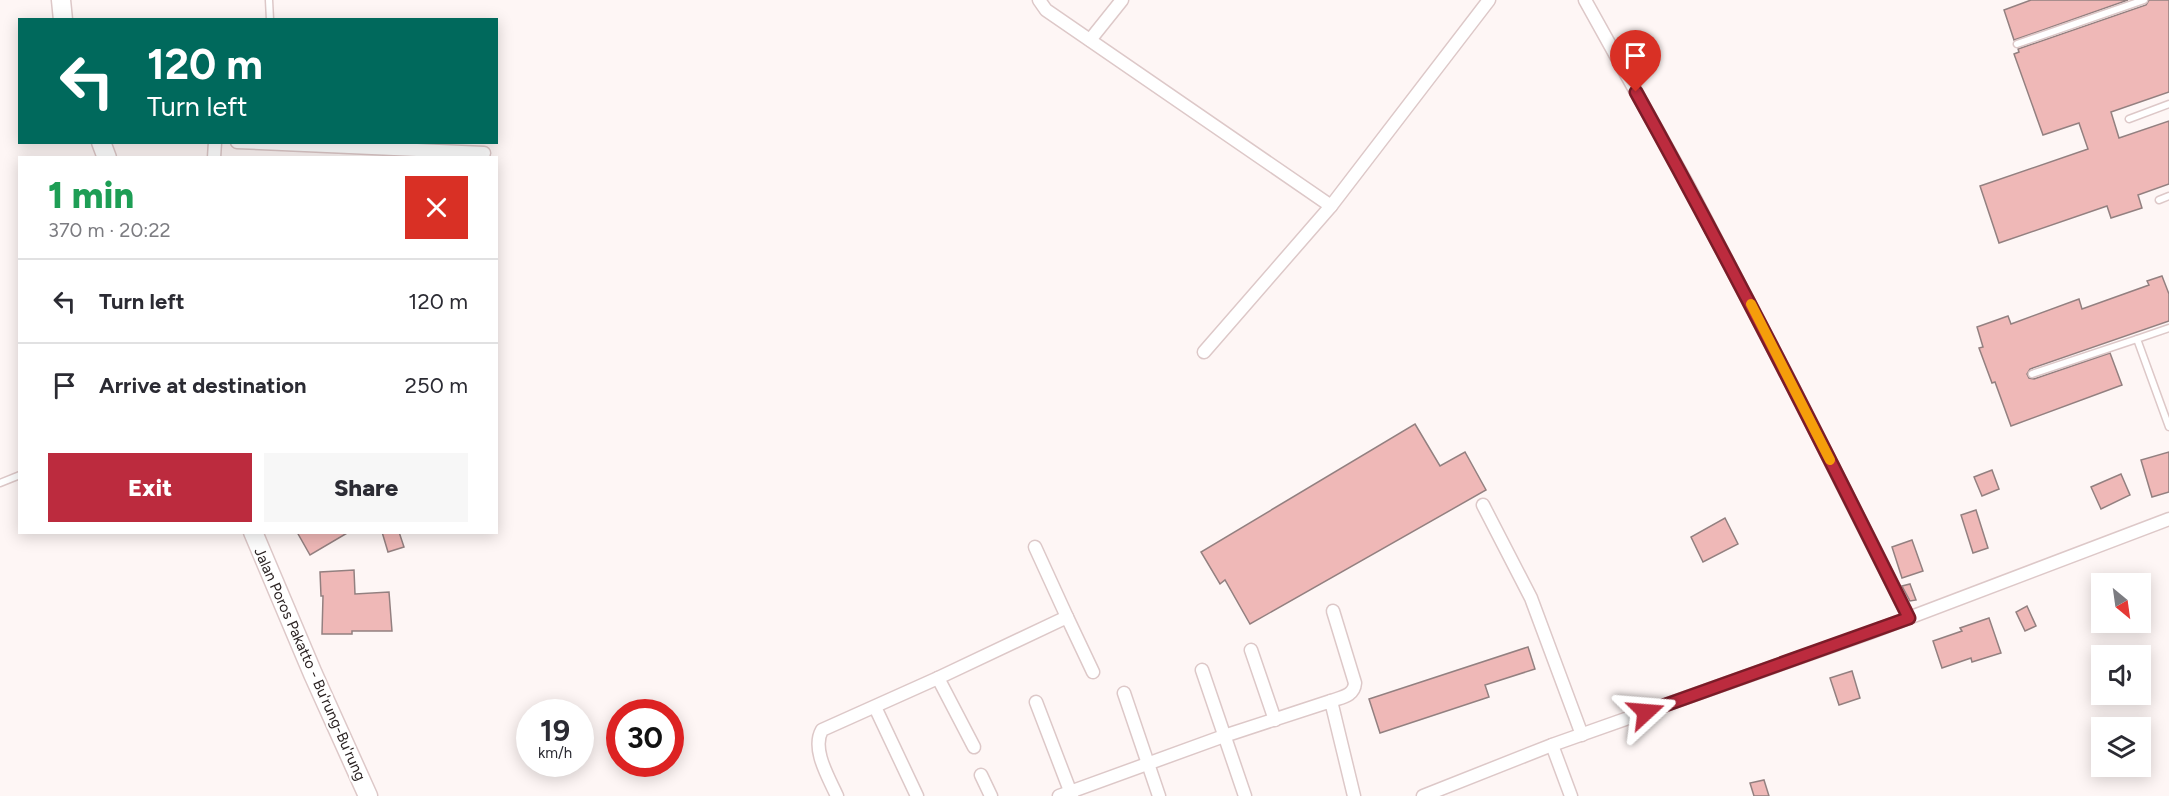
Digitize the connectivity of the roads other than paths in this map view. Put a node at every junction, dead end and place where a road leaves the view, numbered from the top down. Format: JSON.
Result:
{"nodes":[{"id":1,"x":61,"y":0,"type":"edge"},
{"id":2,"x":269,"y":0,"type":"edge"},
{"id":3,"x":1039,"y":0,"type":"edge"},
{"id":4,"x":1122,"y":0,"type":"edge"},
{"id":5,"x":1490,"y":0,"type":"edge"},
{"id":6,"x":1585,"y":0,"type":"edge"},
{"id":7,"x":2144,"y":0,"type":"edge"},
{"id":8,"x":63,"y":18,"type":"edge"},
{"id":9,"x":270,"y":18,"type":"edge"},
{"id":10,"x":1090,"y":40,"type":"junction"},
{"id":11,"x":2017,"y":44,"type":"dead end"},
{"id":12,"x":2169,"y":104,"type":"edge"},
{"id":13,"x":2129,"y":118,"type":"dead end"},
{"id":14,"x":249,"y":144,"type":"edge"},
{"id":15,"x":296,"y":152,"type":"edge"},
{"id":16,"x":372,"y":153,"type":"edge"},
{"id":17,"x":484,"y":153,"type":"dead end"},
{"id":18,"x":449,"y":154,"type":"edge"},
{"id":19,"x":2169,"y":196,"type":"edge"},
{"id":20,"x":2158,"y":200,"type":"dead end"},
{"id":21,"x":1331,"y":206,"type":"junction"},
{"id":22,"x":2169,"y":328,"type":"edge"},
{"id":23,"x":2137,"y":339,"type":"junction"},
{"id":24,"x":1204,"y":352,"type":"dead end"},
{"id":25,"x":2032,"y":374,"type":"dead end"},
{"id":26,"x":2169,"y":427,"type":"edge"},
{"id":27,"x":18,"y":476,"type":"edge"},
{"id":28,"x":0,"y":483,"type":"edge"},
{"id":29,"x":1483,"y":505,"type":"dead end"},
{"id":30,"x":2169,"y":519,"type":"edge"},
{"id":31,"x":254,"y":534,"type":"edge"},
{"id":32,"x":1035,"y":547,"type":"dead end"},
{"id":33,"x":1333,"y":611,"type":"dead end"},
{"id":34,"x":1067,"y":617,"type":"junction"},
{"id":35,"x":1909,"y":618,"type":"junction"},
{"id":36,"x":1251,"y":650,"type":"dead end"},
{"id":37,"x":1202,"y":670,"type":"dead end"},
{"id":38,"x":1093,"y":672,"type":"dead end"},
{"id":39,"x":938,"y":678,"type":"junction"},
{"id":40,"x":1124,"y":693,"type":"dead end"},
{"id":41,"x":1331,"y":701,"type":"junction"},
{"id":42,"x":1036,"y":702,"type":"dead end"},
{"id":43,"x":875,"y":707,"type":"junction"},
{"id":44,"x":1275,"y":720,"type":"junction"},
{"id":45,"x":1582,"y":735,"type":"junction"},
{"id":46,"x":1224,"y":736,"type":"junction"},
{"id":47,"x":1552,"y":745,"type":"junction"},
{"id":48,"x":974,"y":747,"type":"dead end"},
{"id":49,"x":1148,"y":765,"type":"junction"},
{"id":50,"x":981,"y":775,"type":"dead end"},
{"id":51,"x":1067,"y":795,"type":"edge"},
{"id":52,"x":368,"y":796,"type":"edge"},
{"id":53,"x":837,"y":796,"type":"edge"},
{"id":54,"x":917,"y":796,"type":"edge"},
{"id":55,"x":991,"y":796,"type":"edge"},
{"id":56,"x":1159,"y":796,"type":"edge"},
{"id":57,"x":1245,"y":796,"type":"edge"},
{"id":58,"x":1354,"y":796,"type":"edge"},
{"id":59,"x":1423,"y":796,"type":"edge"},
{"id":60,"x":1571,"y":796,"type":"edge"}],
"edges":[{"from":1,"to":8,"type":"main road"},
{"from":2,"to":9,"type":"lane"},
{"from":3,"to":10,"type":"street"},
{"from":4,"to":10,"type":"street"},
{"from":5,"to":21,"type":"street"},
{"from":6,"to":35,"type":"street"},
{"from":7,"to":11,"type":"lane"},
{"from":10,"to":21,"type":"street"},
{"from":12,"to":13,"type":"lane"},
{"from":14,"to":15,"type":"street"},
{"from":15,"to":16,"type":"street"},
{"from":16,"to":18,"type":"street"},
{"from":17,"to":18,"type":"street"},
{"from":19,"to":20,"type":"lane"},
{"from":21,"to":24,"type":"street"},
{"from":22,"to":23,"type":"lane"},
{"from":23,"to":25,"type":"lane"},
{"from":23,"to":26,"type":"lane"},
{"from":27,"to":28,"type":"lane"},
{"from":29,"to":45,"type":"street"},
{"from":30,"to":35,"type":"street"},
{"from":31,"to":52,"type":"main road","name":"Jalan Poros Pakatto - Bu'rung-Bu'rung"},
{"from":32,"to":34,"type":"street"},
{"from":33,"to":41,"type":"street"},
{"from":34,"to":38,"type":"street"},
{"from":34,"to":39,"type":"street"},
{"from":35,"to":45,"type":"street"},
{"from":36,"to":44,"type":"street"},
{"from":37,"to":46,"type":"street"},
{"from":39,"to":43,"type":"street"},
{"from":39,"to":48,"type":"street"},
{"from":40,"to":49,"type":"street"},
{"from":41,"to":44,"type":"street"},
{"from":41,"to":58,"type":"street"},
{"from":42,"to":51,"type":"street"},
{"from":43,"to":53,"type":"street"},
{"from":43,"to":54,"type":"street"},
{"from":44,"to":46,"type":"street"},
{"from":45,"to":47,"type":"street"},
{"from":46,"to":49,"type":"street"},
{"from":46,"to":57,"type":"street"},
{"from":47,"to":59,"type":"street"},
{"from":47,"to":60,"type":"street"},
{"from":49,"to":51,"type":"street"},
{"from":49,"to":56,"type":"street"},
{"from":50,"to":55,"type":"street"}]}
